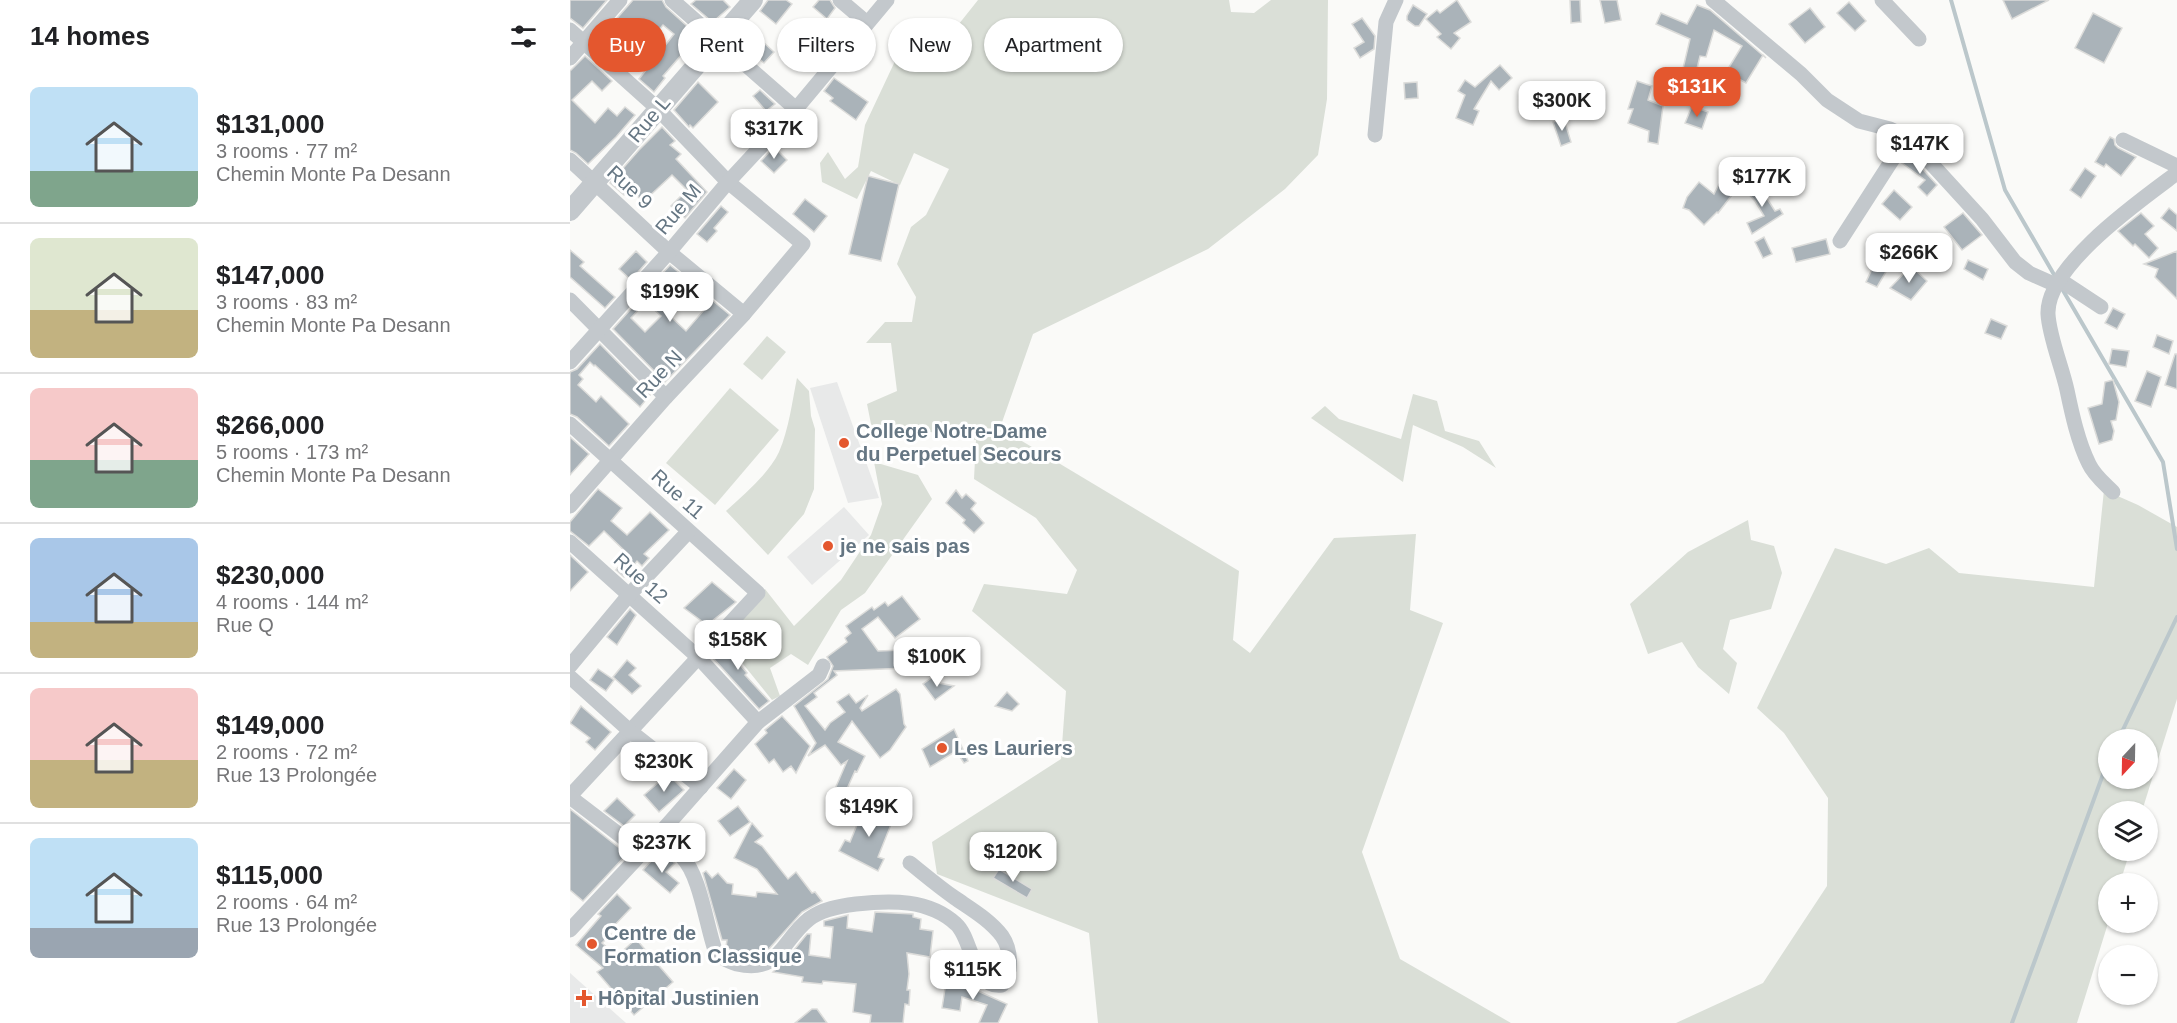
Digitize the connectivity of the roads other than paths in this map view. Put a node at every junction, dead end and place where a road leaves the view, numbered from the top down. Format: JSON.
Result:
{"nodes":[{"id":1,"x":620,"y":0,"type":"edge"},
{"id":2,"x":672,"y":0,"type":"edge"},
{"id":3,"x":753,"y":0,"type":"edge"},
{"id":4,"x":840,"y":0,"type":"edge"},
{"id":5,"x":887,"y":0,"type":"edge"},
{"id":6,"x":1396,"y":0,"type":"edge"},
{"id":7,"x":1713,"y":0,"type":"edge"},
{"id":8,"x":1882,"y":0,"type":"edge"},
{"id":9,"x":692,"y":18,"type":"edge"},
{"id":10,"x":737,"y":18,"type":"edge"},
{"id":11,"x":861,"y":18,"type":"edge"},
{"id":12,"x":871,"y":18,"type":"edge"},
{"id":13,"x":570,"y":30,"type":"edge"},
{"id":14,"x":1919,"y":39,"type":"dead end"},
{"id":15,"x":583,"y":42,"type":"junction"},
{"id":16,"x":570,"y":58,"type":"edge"},
{"id":17,"x":689,"y":72,"type":"edge"},
{"id":18,"x":754,"y":72,"type":"edge"},
{"id":19,"x":827,"y":72,"type":"edge"},
{"id":20,"x":657,"y":108,"type":"junction"},
{"id":21,"x":796,"y":109,"type":"junction"},
{"id":22,"x":1375,"y":135,"type":"dead end"},
{"id":23,"x":1907,"y":137,"type":"junction"},
{"id":24,"x":2123,"y":140,"type":"dead end"},
{"id":25,"x":570,"y":160,"type":"edge"},
{"id":26,"x":2177,"y":166,"type":"edge"},
{"id":27,"x":2177,"y":173,"type":"edge"},
{"id":28,"x":728,"y":182,"type":"junction"},
{"id":29,"x":596,"y":183,"type":"junction"},
{"id":30,"x":570,"y":211,"type":"edge"},
{"id":31,"x":1840,"y":242,"type":"dead end"},
{"id":32,"x":669,"y":252,"type":"junction"},
{"id":33,"x":2058,"y":282,"type":"junction"},
{"id":34,"x":570,"y":300,"type":"edge"},
{"id":35,"x":2101,"y":307,"type":"dead end"},
{"id":36,"x":744,"y":314,"type":"junction"},
{"id":37,"x":598,"y":329,"type":"junction"},
{"id":38,"x":570,"y":362,"type":"edge"},
{"id":39,"x":666,"y":396,"type":"junction"},
{"id":40,"x":570,"y":424,"type":"edge"},
{"id":41,"x":609,"y":460,"type":"junction"},
{"id":42,"x":2113,"y":492,"type":"dead end"},
{"id":43,"x":570,"y":506,"type":"edge"},
{"id":44,"x":688,"y":532,"type":"junction"},
{"id":45,"x":570,"y":543,"type":"edge"},
{"id":46,"x":628,"y":595,"type":"junction"},
{"id":47,"x":699,"y":658,"type":"junction"},
{"id":48,"x":570,"y":666,"type":"edge"},
{"id":49,"x":823,"y":666,"type":"dead end"},
{"id":50,"x":570,"y":677,"type":"edge"},
{"id":51,"x":758,"y":722,"type":"junction"},
{"id":52,"x":631,"y":732,"type":"junction"},
{"id":53,"x":701,"y":787,"type":"junction"},
{"id":54,"x":570,"y":796,"type":"edge"},
{"id":55,"x":654,"y":840,"type":"junction"},
{"id":56,"x":642,"y":852,"type":"junction"},
{"id":57,"x":910,"y":863,"type":"dead end"},
{"id":58,"x":570,"y":929,"type":"edge"}],
"edges":[{"from":1,"to":15,"type":"street"},
{"from":2,"to":9,"type":"street"},
{"from":3,"to":10,"type":"street","name":"Rue L"},
{"from":4,"to":11,"type":"street"},
{"from":5,"to":12,"type":"street","name":"Rue M"},
{"from":6,"to":22,"type":"street"},
{"from":7,"to":23,"type":"street"},
{"from":8,"to":14,"type":"street"},
{"from":13,"to":15,"type":"street"},
{"from":15,"to":16,"type":"street"},
{"from":15,"to":20,"type":"street"},
{"from":17,"to":20,"type":"street","name":"Rue L"},
{"from":18,"to":21,"type":"street"},
{"from":19,"to":21,"type":"street","name":"Rue M"},
{"from":20,"to":28,"type":"street"},
{"from":20,"to":29,"type":"street","name":"Rue L"},
{"from":21,"to":28,"type":"street","name":"Rue M"},
{"from":23,"to":31,"type":"street"},
{"from":23,"to":33,"type":"street"},
{"from":24,"to":26,"type":"street"},
{"from":25,"to":29,"type":"street","name":"Rue 9"},
{"from":27,"to":33,"type":"street"},
{"from":28,"to":32,"type":"street","name":"Rue M"},
{"from":28,"to":36,"type":"street","name":"Rue N"},
{"from":29,"to":30,"type":"street","name":"Rue L"},
{"from":29,"to":32,"type":"street","name":"Rue 9"},
{"from":32,"to":36,"type":"street","name":"Rue 9"},
{"from":32,"to":37,"type":"street","name":"Rue M"},
{"from":33,"to":35,"type":"street"},
{"from":33,"to":42,"type":"street"},
{"from":34,"to":37,"type":"street"},
{"from":36,"to":39,"type":"street","name":"Rue N"},
{"from":37,"to":38,"type":"street","name":"Rue M"},
{"from":37,"to":39,"type":"street"},
{"from":39,"to":41,"type":"street","name":"Rue N"},
{"from":40,"to":41,"type":"street","name":"Rue 11"},
{"from":41,"to":43,"type":"street","name":"Rue N"},
{"from":41,"to":44,"type":"street","name":"Rue 11"},
{"from":44,"to":46,"type":"street"},
{"from":44,"to":47,"type":"street","name":"Rue 11"},
{"from":45,"to":46,"type":"street","name":"Rue 12"},
{"from":46,"to":47,"type":"street","name":"Rue 12"},
{"from":46,"to":48,"type":"street"},
{"from":47,"to":51,"type":"street","name":"Rue 12"},
{"from":47,"to":52,"type":"street"},
{"from":49,"to":51,"type":"street"},
{"from":50,"to":52,"type":"street"},
{"from":51,"to":53,"type":"street"},
{"from":52,"to":53,"type":"street"},
{"from":52,"to":54,"type":"street"},
{"from":53,"to":55,"type":"street"},
{"from":54,"to":56,"type":"street"},
{"from":55,"to":56,"type":"street"},
{"from":55,"to":57,"type":"street"},
{"from":56,"to":58,"type":"street"}]}
